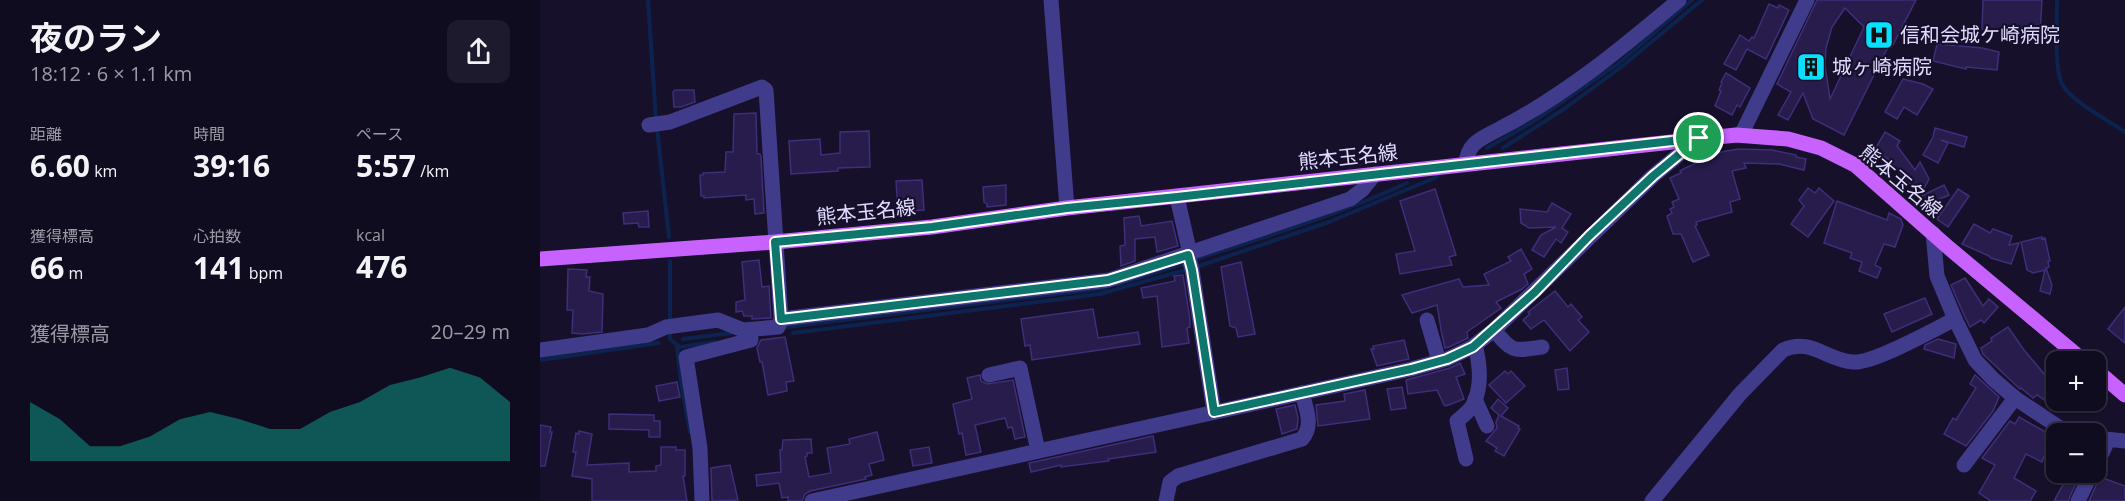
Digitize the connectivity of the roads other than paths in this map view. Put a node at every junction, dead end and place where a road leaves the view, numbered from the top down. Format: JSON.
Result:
{"nodes":[{"id":1,"x":1051,"y":0,"type":"edge"},
{"id":2,"x":1679,"y":0,"type":"edge"},
{"id":3,"x":1807,"y":0,"type":"edge"},
{"id":4,"x":654,"y":124,"type":"dead end"},
{"id":5,"x":1741,"y":135,"type":"junction"},
{"id":6,"x":1699,"y":138,"type":"junction"},
{"id":7,"x":1466,"y":165,"type":"junction"},
{"id":8,"x":1375,"y":174,"type":"junction"},
{"id":9,"x":1177,"y":197,"type":"junction"},
{"id":10,"x":1067,"y":208,"type":"junction"},
{"id":11,"x":1933,"y":233,"type":"junction"},
{"id":12,"x":775,"y":242,"type":"junction"},
{"id":13,"x":1189,"y":259,"type":"junction"},
{"id":14,"x":540,"y":260,"type":"edge"},
{"id":15,"x":781,"y":319,"type":"junction"},
{"id":16,"x":1427,"y":320,"type":"dead end"},
{"id":17,"x":1955,"y":320,"type":"junction"},
{"id":18,"x":750,"y":330,"type":"junction"},
{"id":19,"x":1494,"y":330,"type":"junction"},
{"id":20,"x":1475,"y":345,"type":"junction"},
{"id":21,"x":1542,"y":347,"type":"dead end"},
{"id":22,"x":540,"y":350,"type":"edge"},
{"id":23,"x":2072,"y":351,"type":"edge"},
{"id":24,"x":1439,"y":362,"type":"junction"},
{"id":25,"x":989,"y":375,"type":"dead end"},
{"id":26,"x":2106,"y":378,"type":"edge"},
{"id":27,"x":1302,"y":393,"type":"junction"},
{"id":28,"x":2125,"y":394,"type":"edge"},
{"id":29,"x":2015,"y":398,"type":"junction"},
{"id":30,"x":1475,"y":399,"type":"junction"},
{"id":31,"x":1214,"y":412,"type":"junction"},
{"id":32,"x":2052,"y":423,"type":"edge"},
{"id":33,"x":1487,"y":426,"type":"dead end"},
{"id":34,"x":2106,"y":439,"type":"edge"},
{"id":35,"x":2125,"y":441,"type":"edge"},
{"id":36,"x":1038,"y":451,"type":"junction"},
{"id":37,"x":1466,"y":459,"type":"dead end"},
{"id":38,"x":1964,"y":465,"type":"dead end"},
{"id":39,"x":2087,"y":483,"type":"edge"},
{"id":40,"x":702,"y":501,"type":"edge"},
{"id":41,"x":812,"y":501,"type":"edge"},
{"id":42,"x":1166,"y":501,"type":"edge"},
{"id":43,"x":1652,"y":501,"type":"edge"},
{"id":44,"x":2078,"y":501,"type":"edge"}],
"edges":[{"from":1,"to":10,"type":"street"},
{"from":2,"to":7,"type":"street"},
{"from":3,"to":5,"type":"street"},
{"from":4,"to":12,"type":"street"},
{"from":5,"to":6,"type":"main road","name":"熊本玉名線"},
{"from":5,"to":11,"type":"main road","name":"熊本玉名線"},
{"from":6,"to":7,"type":"main road","name":"熊本玉名線"},
{"from":6,"to":19,"type":"street"},
{"from":7,"to":8,"type":"main road","name":"熊本玉名線"},
{"from":8,"to":9,"type":"main road","name":"熊本玉名線"},
{"from":8,"to":13,"type":"street"},
{"from":9,"to":10,"type":"main road","name":"熊本玉名線"},
{"from":9,"to":13,"type":"street"},
{"from":10,"to":12,"type":"main road","name":"熊本玉名線"},
{"from":11,"to":17,"type":"street"},
{"from":11,"to":23,"type":"main road","name":"熊本玉名線"},
{"from":12,"to":14,"type":"main road","name":"熊本玉名線"},
{"from":12,"to":15,"type":"street"},
{"from":13,"to":15,"type":"street"},
{"from":13,"to":31,"type":"street"},
{"from":15,"to":18,"type":"street"},
{"from":16,"to":24,"type":"street"},
{"from":17,"to":29,"type":"street"},
{"from":17,"to":43,"type":"street"},
{"from":18,"to":22,"type":"street"},
{"from":18,"to":40,"type":"street"},
{"from":19,"to":20,"type":"street"},
{"from":19,"to":21,"type":"street"},
{"from":20,"to":24,"type":"street"},
{"from":20,"to":30,"type":"street"},
{"from":24,"to":27,"type":"street"},
{"from":25,"to":36,"type":"street"},
{"from":26,"to":28,"type":"main road"},
{"from":27,"to":31,"type":"street"},
{"from":27,"to":42,"type":"street"},
{"from":29,"to":32,"type":"street"},
{"from":29,"to":38,"type":"street"},
{"from":30,"to":33,"type":"street"},
{"from":30,"to":37,"type":"street"},
{"from":31,"to":36,"type":"street"},
{"from":34,"to":35,"type":"street"},
{"from":36,"to":41,"type":"street"},
{"from":39,"to":44,"type":"street"}]}
